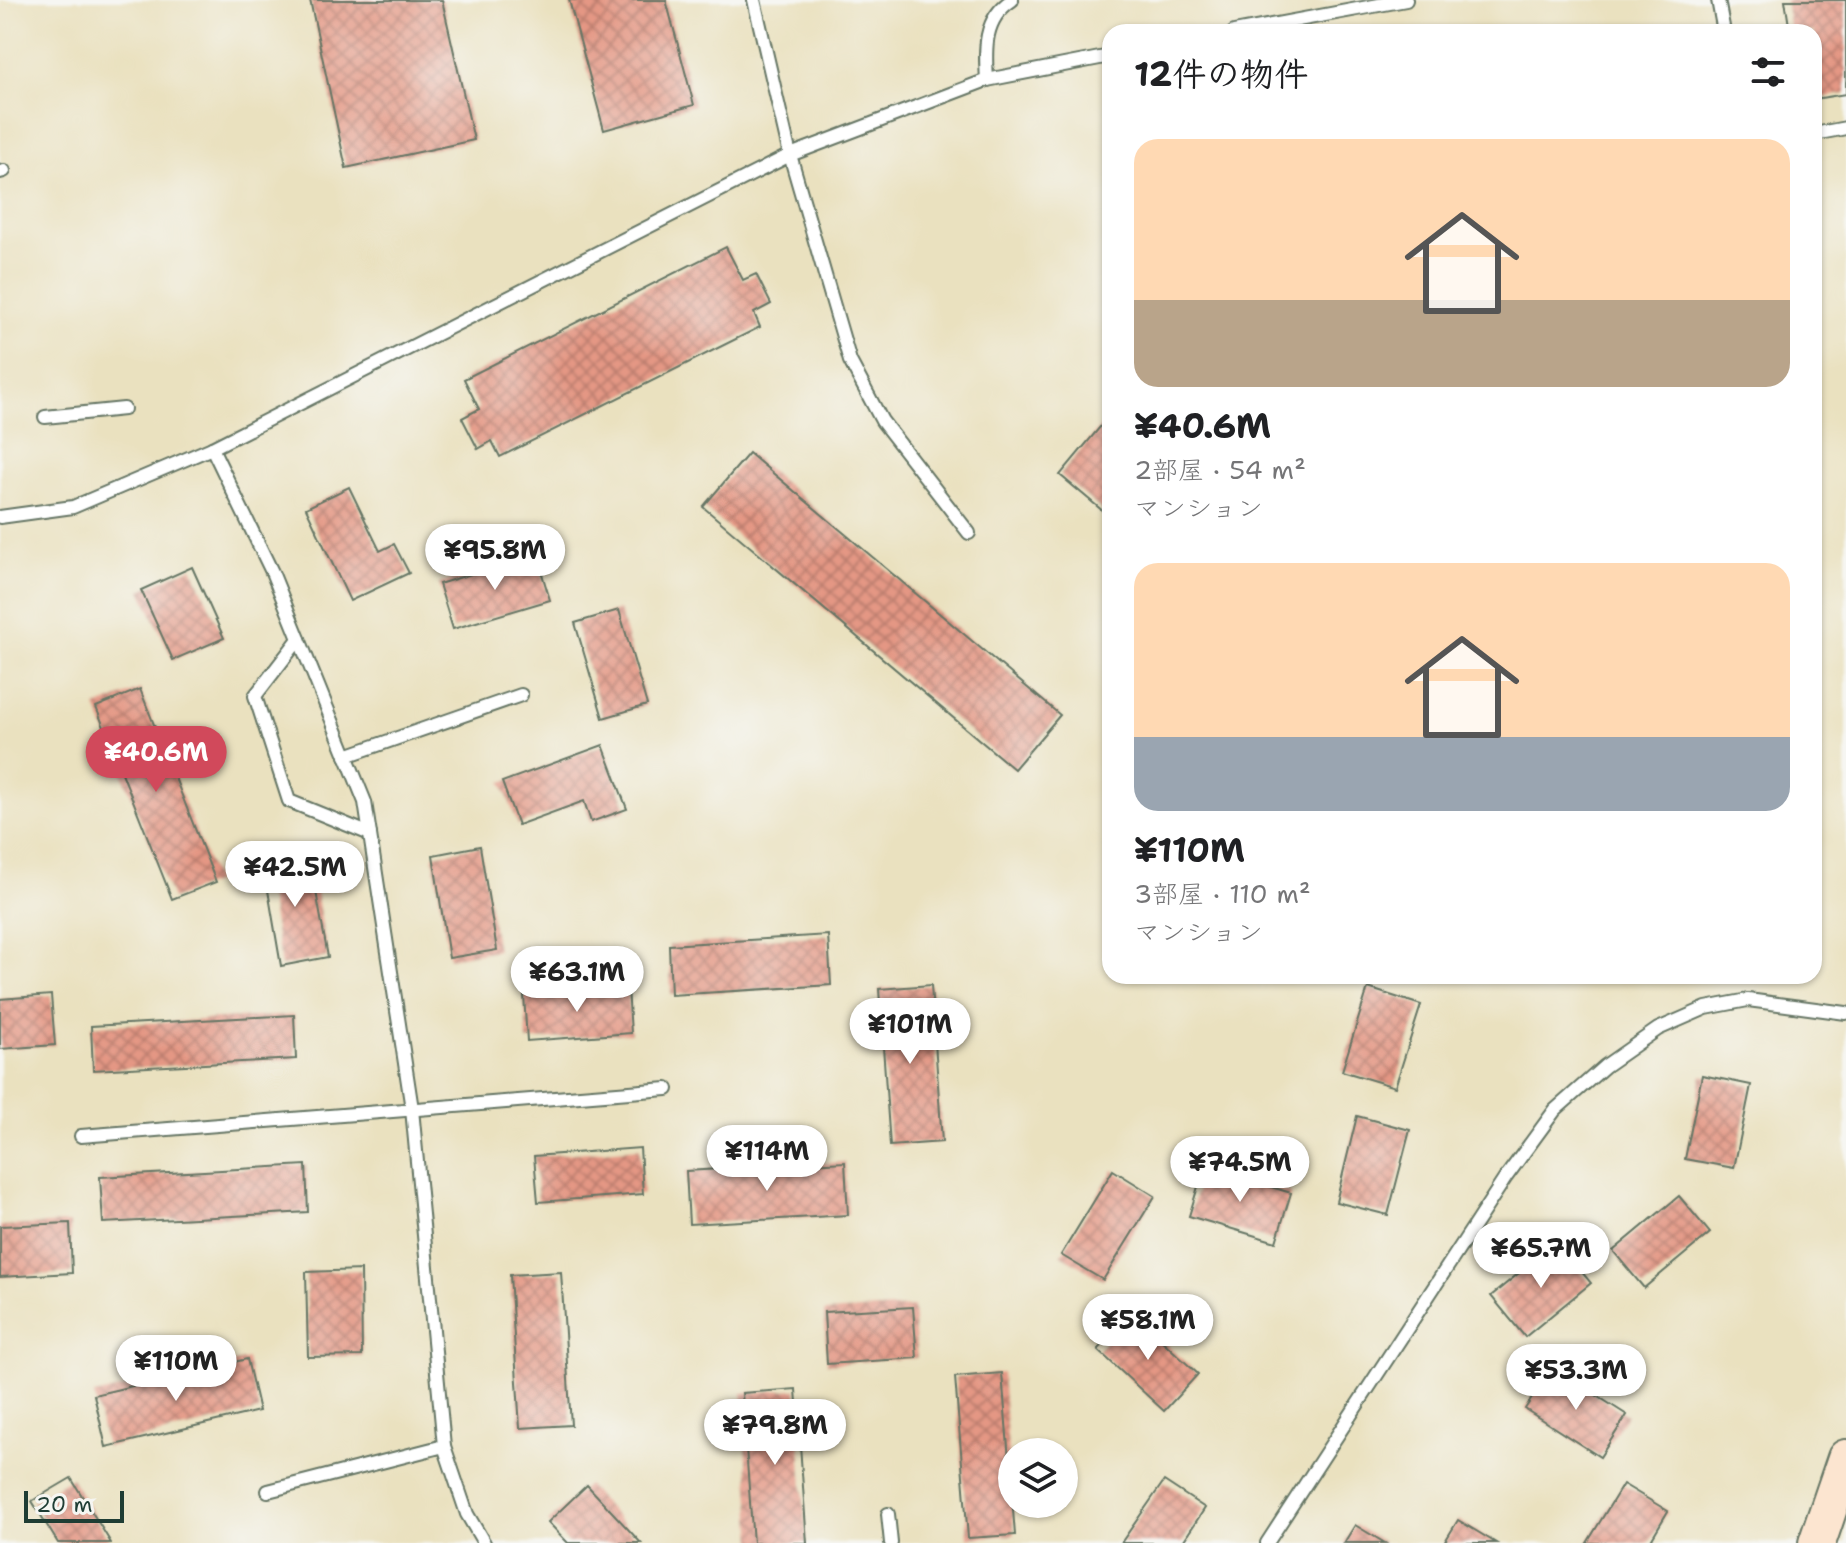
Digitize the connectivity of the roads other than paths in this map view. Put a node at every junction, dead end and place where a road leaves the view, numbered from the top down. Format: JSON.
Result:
{"nodes":[{"id":1,"x":754,"y":0,"type":"edge"},
{"id":2,"x":1012,"y":0,"type":"edge"},
{"id":3,"x":1406,"y":0,"type":"edge"},
{"id":4,"x":1718,"y":0,"type":"edge"},
{"id":5,"x":1342,"y":6,"type":"edge"},
{"id":6,"x":1281,"y":24,"type":"edge"},
{"id":7,"x":1722,"y":24,"type":"edge"},
{"id":8,"x":1102,"y":58,"type":"edge"},
{"id":9,"x":987,"y":80,"type":"junction"},
{"id":10,"x":1846,"y":128,"type":"edge"},
{"id":11,"x":1822,"y":132,"type":"edge"},
{"id":12,"x":790,"y":155,"type":"junction"},
{"id":13,"x":124,"y":409,"type":"dead end"},
{"id":14,"x":45,"y":417,"type":"dead end"},
{"id":15,"x":212,"y":448,"type":"junction"},
{"id":16,"x":0,"y":517,"type":"edge"},
{"id":17,"x":969,"y":533,"type":"dead end"},
{"id":18,"x":299,"y":639,"type":"junction"},
{"id":19,"x":521,"y":695,"type":"dead end"},
{"id":20,"x":346,"y":756,"type":"junction"},
{"id":21,"x":370,"y":834,"type":"junction"},
{"id":22,"x":1846,"y":1013,"type":"edge"},
{"id":23,"x":667,"y":1089,"type":"dead end"},
{"id":24,"x":412,"y":1109,"type":"junction"},
{"id":25,"x":81,"y":1136,"type":"dead end"},
{"id":26,"x":444,"y":1446,"type":"junction"},
{"id":27,"x":1846,"y":1458,"type":"edge"},
{"id":28,"x":268,"y":1491,"type":"dead end"},
{"id":29,"x":888,"y":1514,"type":"dead end"},
{"id":30,"x":484,"y":1543,"type":"edge"},
{"id":31,"x":891,"y":1543,"type":"edge"},
{"id":32,"x":1267,"y":1543,"type":"edge"},
{"id":33,"x":1817,"y":1543,"type":"edge"}],
"edges":[{"from":1,"to":12,"type":"lane"},
{"from":2,"to":9,"type":"lane"},
{"from":3,"to":5,"type":"lane"},
{"from":4,"to":7,"type":"lane"},
{"from":5,"to":6,"type":"lane"},
{"from":8,"to":9,"type":"lane"},
{"from":9,"to":12,"type":"lane"},
{"from":10,"to":11,"type":"lane"},
{"from":12,"to":15,"type":"lane"},
{"from":12,"to":17,"type":"lane"},
{"from":13,"to":14,"type":"lane"},
{"from":15,"to":16,"type":"lane"},
{"from":15,"to":18,"type":"lane"},
{"from":18,"to":20,"type":"lane"},
{"from":18,"to":21,"type":"lane"},
{"from":19,"to":20,"type":"lane"},
{"from":20,"to":21,"type":"lane"},
{"from":21,"to":24,"type":"lane"},
{"from":22,"to":32,"type":"lane"},
{"from":23,"to":24,"type":"lane"},
{"from":24,"to":25,"type":"lane"},
{"from":24,"to":26,"type":"lane"},
{"from":26,"to":28,"type":"lane"},
{"from":26,"to":30,"type":"lane"},
{"from":27,"to":33,"type":"main road"},
{"from":29,"to":31,"type":"lane"}]}
